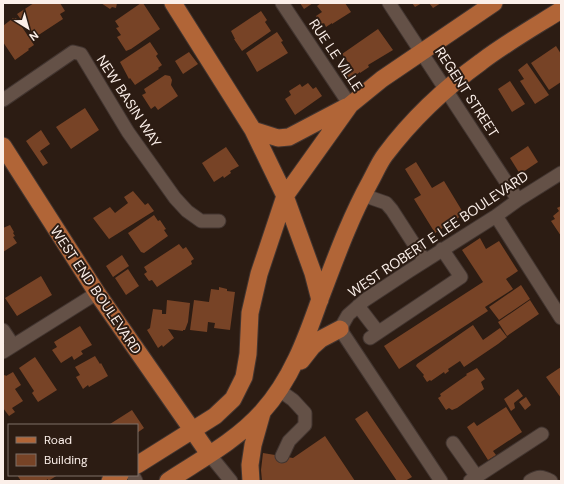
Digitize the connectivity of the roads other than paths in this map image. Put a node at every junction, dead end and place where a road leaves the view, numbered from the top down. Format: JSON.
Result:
{"nodes":[{"id":1,"x":173,"y":3,"type":"edge"},
{"id":2,"x":282,"y":3,"type":"edge"},
{"id":3,"x":389,"y":3,"type":"edge"},
{"id":4,"x":494,"y":3,"type":"edge"},
{"id":5,"x":561,"y":10,"type":"edge"},
{"id":6,"x":421,"y":52,"type":"junction"},
{"id":7,"x":446,"y":89,"type":"junction"},
{"id":8,"x":3,"y":100,"type":"edge"},
{"id":9,"x":350,"y":105,"type":"junction"},
{"id":10,"x":254,"y":130,"type":"junction"},
{"id":11,"x":3,"y":146,"type":"edge"},
{"id":12,"x":561,"y":173,"type":"edge"},
{"id":13,"x":363,"y":195,"type":"junction"},
{"id":14,"x":285,"y":196,"type":"junction"},
{"id":15,"x":518,"y":200,"type":"junction"},
{"id":16,"x":496,"y":216,"type":"junction"},
{"id":17,"x":219,"y":221,"type":"dead end"},
{"id":18,"x":442,"y":249,"type":"junction"},
{"id":19,"x":425,"y":261,"type":"junction"},
{"id":20,"x":97,"y":293,"type":"junction"},
{"id":21,"x":320,"y":300,"type":"junction"},
{"id":22,"x":358,"y":306,"type":"junction"},
{"id":23,"x":561,"y":318,"type":"edge"},
{"id":24,"x":340,"y":329,"type":"junction"},
{"id":25,"x":3,"y":330,"type":"edge"},
{"id":26,"x":8,"y":348,"type":"edge"},
{"id":27,"x":290,"y":373,"type":"junction"},
{"id":28,"x":279,"y":390,"type":"junction"},
{"id":29,"x":263,"y":411,"type":"junction"},
{"id":30,"x":192,"y":431,"type":"junction"},
{"id":31,"x":542,"y":434,"type":"dead end"},
{"id":32,"x":453,"y":443,"type":"dead end"},
{"id":33,"x":208,"y":454,"type":"junction"},
{"id":34,"x":282,"y":456,"type":"dead end"},
{"id":35,"x":138,"y":464,"type":"edge"},
{"id":36,"x":474,"y":479,"type":"edge"},
{"id":37,"x":168,"y":481,"type":"edge"},
{"id":38,"x":224,"y":481,"type":"edge"},
{"id":39,"x":231,"y":481,"type":"edge"},
{"id":40,"x":251,"y":481,"type":"edge"},
{"id":41,"x":440,"y":481,"type":"edge"},
{"id":42,"x":530,"y":481,"type":"edge"},
{"id":43,"x":551,"y":481,"type":"edge"}],
"edges":[{"from":1,"to":10,"type":"main road"},
{"from":2,"to":9,"type":"street","name":"RUE LE VILLE"},
{"from":3,"to":6,"type":"street","name":"REGENT STREET"},
{"from":4,"to":6,"type":"main road"},
{"from":5,"to":7,"type":"main road"},
{"from":6,"to":7,"type":"street","name":"REGENT STREET"},
{"from":6,"to":9,"type":"main road"},
{"from":7,"to":13,"type":"main road"},
{"from":7,"to":15,"type":"street","name":"REGENT STREET"},
{"from":8,"to":17,"type":"street","name":"NEW BASIN WAY"},
{"from":9,"to":10,"type":"main road"},
{"from":9,"to":14,"type":"main road"},
{"from":10,"to":14,"type":"main road"},
{"from":11,"to":20,"type":"main road","name":"WEST END BOULEVARD"},
{"from":12,"to":15,"type":"street","name":"WEST ROBERT E LEE BOULEVARD"},
{"from":13,"to":19,"type":"street"},
{"from":13,"to":21,"type":"main road"},
{"from":14,"to":21,"type":"main road"},
{"from":14,"to":30,"type":"main road"},
{"from":15,"to":16,"type":"street","name":"WEST ROBERT E LEE BOULEVARD"},
{"from":16,"to":18,"type":"street","name":"WEST ROBERT E LEE BOULEVARD"},
{"from":16,"to":23,"type":"street"},
{"from":18,"to":19,"type":"street","name":"WEST ROBERT E LEE BOULEVARD"},
{"from":18,"to":22,"type":"street"},
{"from":19,"to":22,"type":"street","name":"WEST ROBERT E LEE BOULEVARD"},
{"from":20,"to":26,"type":"street"},
{"from":20,"to":30,"type":"main road","name":"WEST END BOULEVARD"},
{"from":21,"to":27,"type":"main road"},
{"from":22,"to":24,"type":"street","name":"WEST ROBERT E LEE BOULEVARD"},
{"from":24,"to":27,"type":"main road"},
{"from":24,"to":41,"type":"street"},
{"from":25,"to":26,"type":"street"},
{"from":27,"to":28,"type":"main road"},
{"from":28,"to":29,"type":"main road"},
{"from":28,"to":34,"type":"street"},
{"from":29,"to":33,"type":"main road"},
{"from":29,"to":40,"type":"main road"},
{"from":30,"to":33,"type":"main road","name":"WEST END BOULEVARD"},
{"from":30,"to":35,"type":"main road"},
{"from":31,"to":36,"type":"street"},
{"from":32,"to":36,"type":"street"},
{"from":33,"to":37,"type":"main road"},
{"from":33,"to":38,"type":"street"},
{"from":33,"to":39,"type":"street"},
{"from":42,"to":43,"type":"street"}]}
